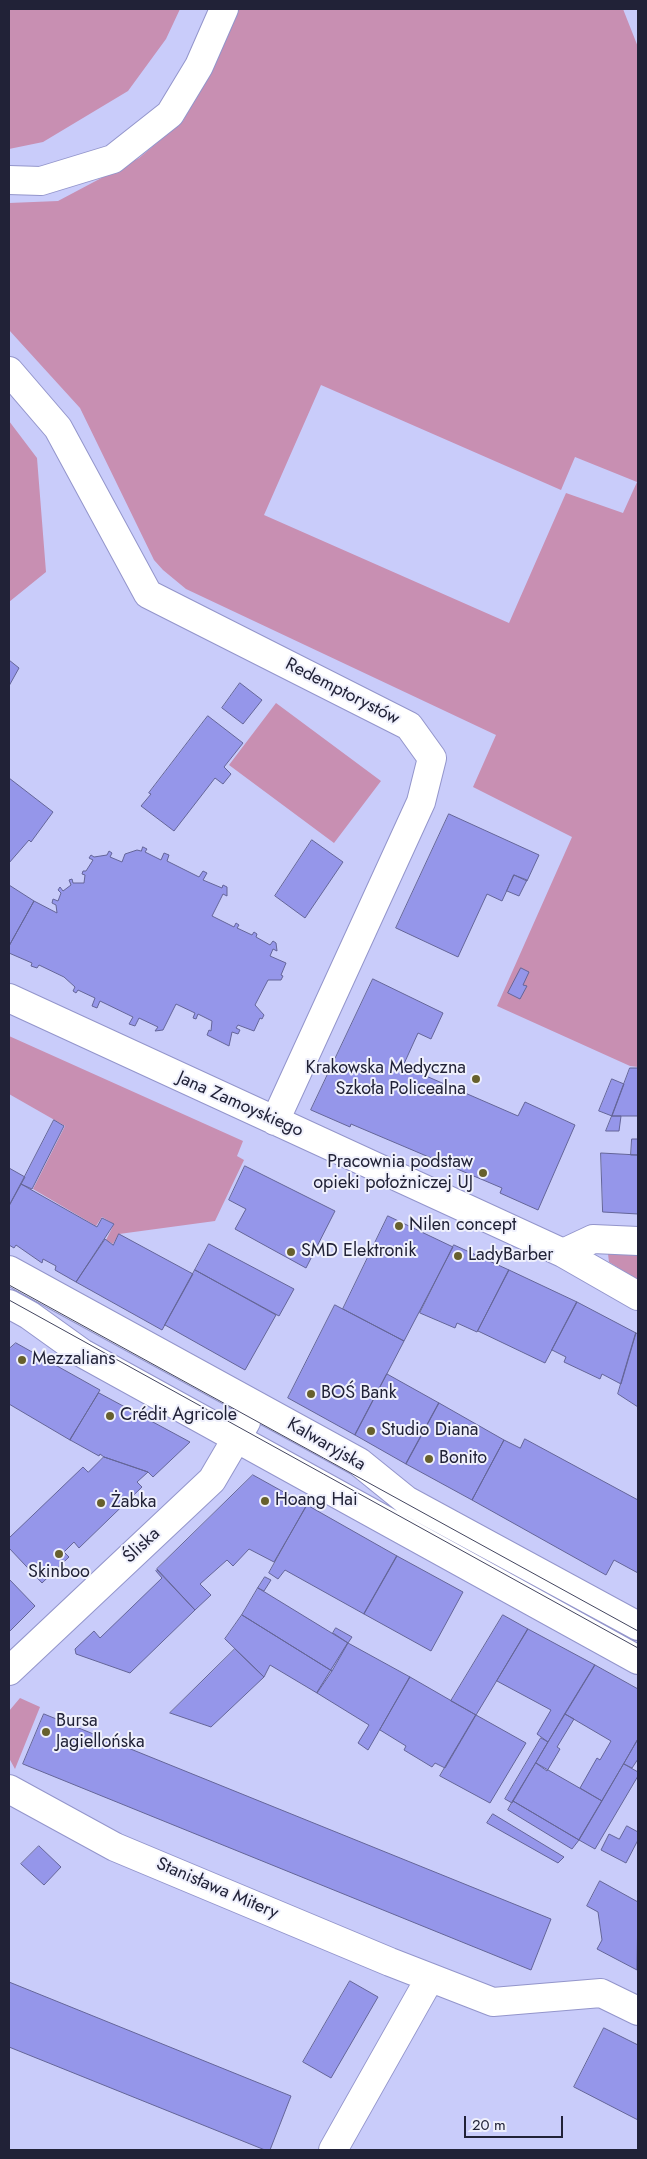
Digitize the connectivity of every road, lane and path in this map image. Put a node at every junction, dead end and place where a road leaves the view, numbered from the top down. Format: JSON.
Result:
{"nodes":[{"id":1,"x":224,"y":9,"type":"edge"},
{"id":2,"x":9,"y":180,"type":"edge"},
{"id":3,"x":9,"y":371,"type":"edge"},
{"id":4,"x":9,"y":998,"type":"edge"},
{"id":5,"x":275,"y":1121,"type":"junction"},
{"id":6,"x":638,"y":1241,"type":"edge"},
{"id":7,"x":563,"y":1253,"type":"junction"},
{"id":8,"x":9,"y":1270,"type":"edge"},
{"id":9,"x":638,"y":1296,"type":"edge"},
{"id":10,"x":9,"y":1304,"type":"edge"},
{"id":11,"x":255,"y":1405,"type":"junction"},
{"id":12,"x":238,"y":1438,"type":"junction"},
{"id":13,"x":638,"y":1626,"type":"edge"},
{"id":14,"x":638,"y":1660,"type":"edge"},
{"id":15,"x":9,"y":1671,"type":"edge"},
{"id":16,"x":9,"y":1789,"type":"edge"},
{"id":17,"x":430,"y":1978,"type":"junction"},
{"id":18,"x":638,"y":2011,"type":"edge"},
{"id":19,"x":333,"y":2150,"type":"edge"}],
"edges":[{"from":1,"to":2,"type":"street"},
{"from":3,"to":5,"type":"street","name":"Redemptorystów"},
{"from":4,"to":5,"type":"street","name":"Jana Zamoyskiego"},
{"from":5,"to":7,"type":"street","name":"Jana Zamoyskiego"},
{"from":6,"to":7,"type":"street"},
{"from":7,"to":9,"type":"street","name":"Jana Zamoyskiego"},
{"from":8,"to":11,"type":"street","name":"Kalwaryjska"},
{"from":10,"to":12,"type":"street","name":"Kalwaryjska"},
{"from":11,"to":12,"type":"street","name":"Śliska"},
{"from":11,"to":13,"type":"street","name":"Kalwaryjska"},
{"from":12,"to":14,"type":"street","name":"Kalwaryjska"},
{"from":12,"to":15,"type":"street","name":"Śliska"},
{"from":16,"to":17,"type":"street","name":"Stanisława Mitery"},
{"from":17,"to":18,"type":"street","name":"Stanisława Mitery"},
{"from":17,"to":19,"type":"street"}]}
